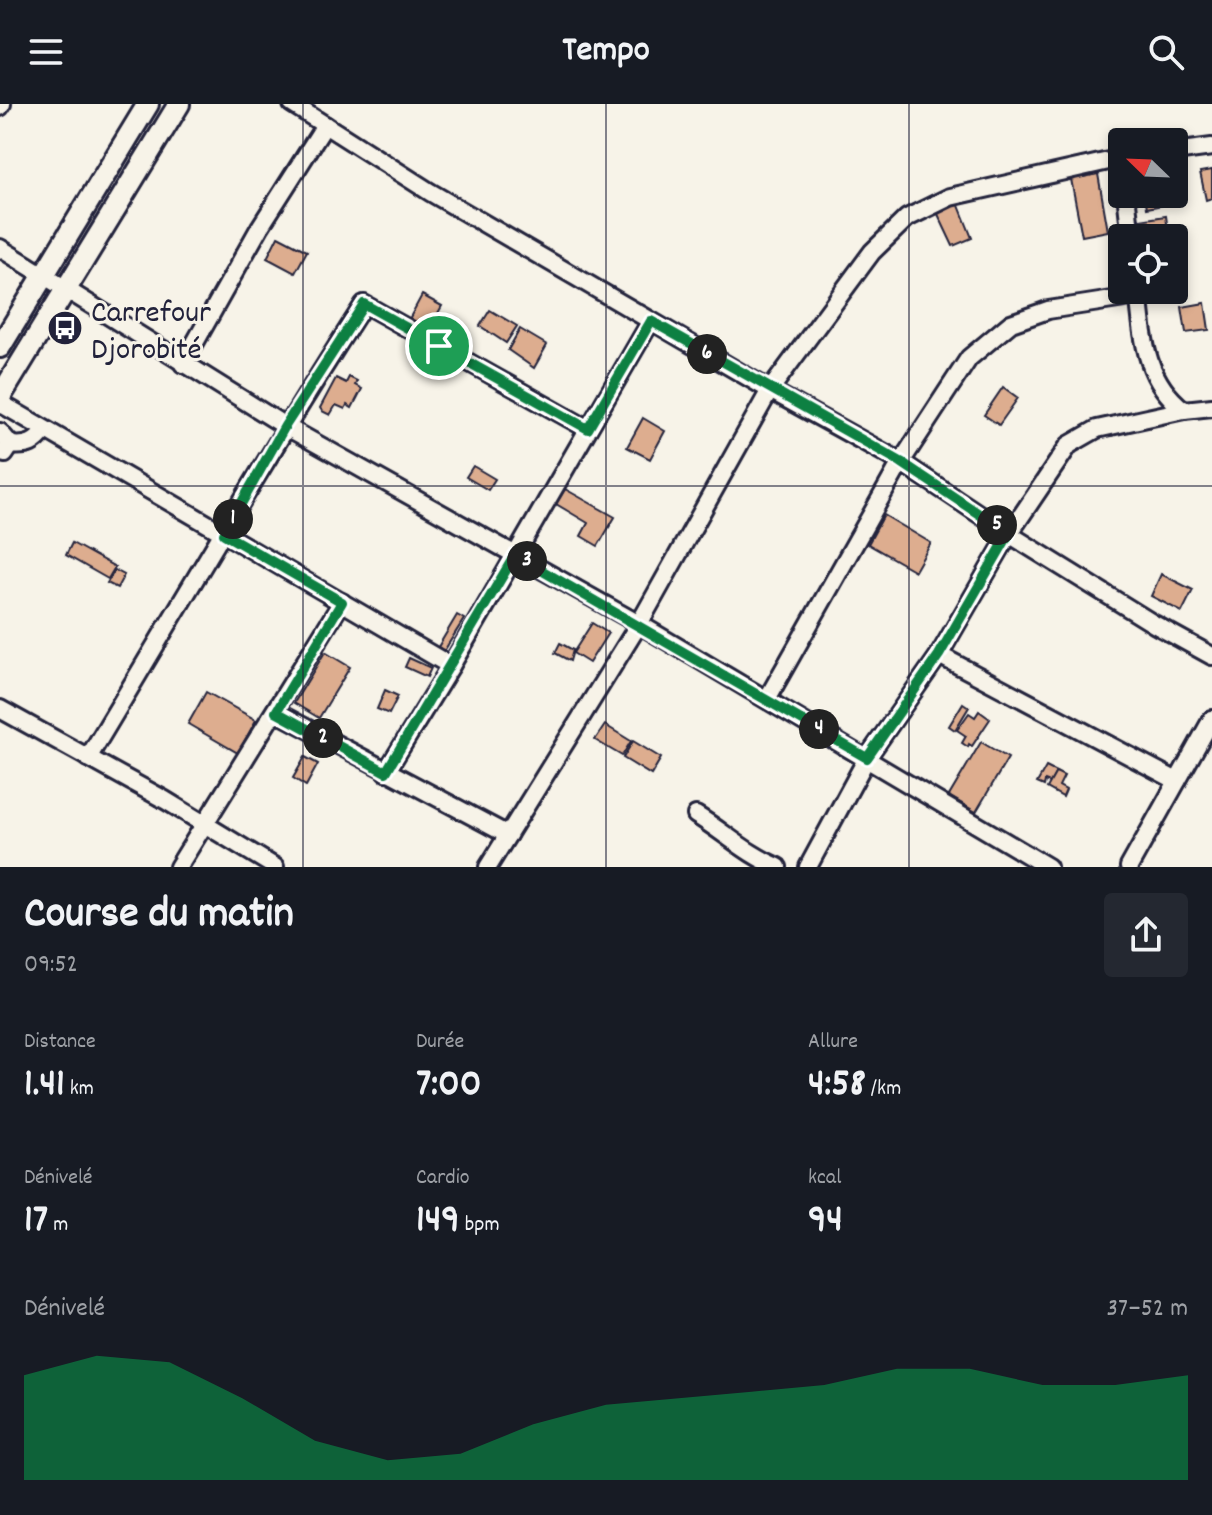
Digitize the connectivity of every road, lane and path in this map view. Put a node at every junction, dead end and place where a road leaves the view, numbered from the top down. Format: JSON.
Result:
{"nodes":[{"id":1,"x":148,"y":104,"type":"edge"},
{"id":2,"x":179,"y":104,"type":"edge"},
{"id":3,"x":292,"y":104,"type":"edge"},
{"id":4,"x":325,"y":125,"type":"junction"},
{"id":5,"x":1212,"y":147,"type":"edge"},
{"id":6,"x":1188,"y":150,"type":"edge"},
{"id":7,"x":1108,"y":162,"type":"edge"},
{"id":8,"x":0,"y":248,"type":"edge"},
{"id":9,"x":43,"y":274,"type":"junction"},
{"id":10,"x":65,"y":288,"type":"junction"},
{"id":11,"x":1108,"y":299,"type":"edge"},
{"id":12,"x":1140,"y":304,"type":"edge"},
{"id":13,"x":651,"y":321,"type":"junction"},
{"id":14,"x":0,"y":347,"type":"edge"},
{"id":15,"x":183,"y":364,"type":"junction"},
{"id":16,"x":770,"y":390,"type":"junction"},
{"id":17,"x":0,"y":397,"type":"edge"},
{"id":18,"x":0,"y":403,"type":"edge"},
{"id":19,"x":1212,"y":407,"type":"edge"},
{"id":20,"x":1184,"y":410,"type":"junction"},
{"id":21,"x":285,"y":426,"type":"junction"},
{"id":22,"x":588,"y":429,"type":"junction"},
{"id":23,"x":45,"y":430,"type":"junction"},
{"id":24,"x":4,"y":443,"type":"edge"},
{"id":25,"x":901,"y":462,"type":"junction"},
{"id":26,"x":224,"y":534,"type":"junction"},
{"id":27,"x":1009,"y":534,"type":"junction"},
{"id":28,"x":515,"y":555,"type":"junction"},
{"id":29,"x":342,"y":602,"type":"junction"},
{"id":30,"x":639,"y":624,"type":"junction"},
{"id":31,"x":939,"y":655,"type":"junction"},
{"id":32,"x":1212,"y":656,"type":"edge"},
{"id":33,"x":451,"y":666,"type":"junction"},
{"id":34,"x":767,"y":699,"type":"junction"},
{"id":35,"x":0,"y":709,"type":"edge"},
{"id":36,"x":276,"y":712,"type":"junction"},
{"id":37,"x":1212,"y":719,"type":"edge"},
{"id":38,"x":88,"y":758,"type":"junction"},
{"id":39,"x":867,"y":758,"type":"junction"},
{"id":40,"x":386,"y":772,"type":"junction"},
{"id":41,"x":1177,"y":781,"type":"junction"},
{"id":42,"x":696,"y":815,"type":"dead end"},
{"id":43,"x":202,"y":825,"type":"junction"},
{"id":44,"x":508,"y":835,"type":"junction"},
{"id":45,"x":178,"y":867,"type":"edge"},
{"id":46,"x":275,"y":867,"type":"edge"},
{"id":47,"x":488,"y":867,"type":"edge"},
{"id":48,"x":778,"y":867,"type":"edge"},
{"id":49,"x":808,"y":867,"type":"edge"},
{"id":50,"x":1048,"y":867,"type":"edge"},
{"id":51,"x":1129,"y":867,"type":"edge"}],
"edges":[{"from":1,"to":9,"type":"main road"},
{"from":2,"to":10,"type":"main road"},
{"from":3,"to":4,"type":"street"},
{"from":4,"to":13,"type":"street"},
{"from":4,"to":15,"type":"street"},
{"from":5,"to":6,"type":"street"},
{"from":7,"to":16,"type":"street"},
{"from":8,"to":9,"type":"street"},
{"from":9,"to":10,"type":"street"},
{"from":9,"to":14,"type":"main road"},
{"from":10,"to":15,"type":"street"},
{"from":10,"to":17,"type":"main road"},
{"from":11,"to":25,"type":"street"},
{"from":12,"to":20,"type":"street"},
{"from":13,"to":16,"type":"street"},
{"from":13,"to":22,"type":"street"},
{"from":15,"to":21,"type":"street"},
{"from":16,"to":25,"type":"street"},
{"from":16,"to":30,"type":"street"},
{"from":18,"to":23,"type":"street"},
{"from":19,"to":20,"type":"street"},
{"from":20,"to":27,"type":"street"},
{"from":21,"to":22,"type":"street"},
{"from":21,"to":26,"type":"street"},
{"from":21,"to":28,"type":"street"},
{"from":22,"to":28,"type":"street"},
{"from":23,"to":24,"type":"street"},
{"from":23,"to":26,"type":"street"},
{"from":25,"to":27,"type":"street"},
{"from":25,"to":34,"type":"street"},
{"from":26,"to":29,"type":"street"},
{"from":26,"to":38,"type":"street"},
{"from":27,"to":31,"type":"street"},
{"from":27,"to":32,"type":"street"},
{"from":28,"to":30,"type":"street"},
{"from":28,"to":33,"type":"street"},
{"from":29,"to":33,"type":"street"},
{"from":29,"to":36,"type":"street"},
{"from":30,"to":34,"type":"street"},
{"from":30,"to":44,"type":"street"},
{"from":31,"to":39,"type":"street"},
{"from":31,"to":41,"type":"street"},
{"from":33,"to":40,"type":"street"},
{"from":34,"to":39,"type":"street"},
{"from":35,"to":38,"type":"street"},
{"from":36,"to":40,"type":"street"},
{"from":36,"to":43,"type":"street"},
{"from":37,"to":41,"type":"street"},
{"from":38,"to":43,"type":"street"},
{"from":39,"to":49,"type":"street"},
{"from":39,"to":50,"type":"street"},
{"from":40,"to":44,"type":"street"},
{"from":41,"to":51,"type":"street"},
{"from":42,"to":48,"type":"street"},
{"from":43,"to":45,"type":"street"},
{"from":43,"to":46,"type":"street"},
{"from":44,"to":47,"type":"street"}]}
